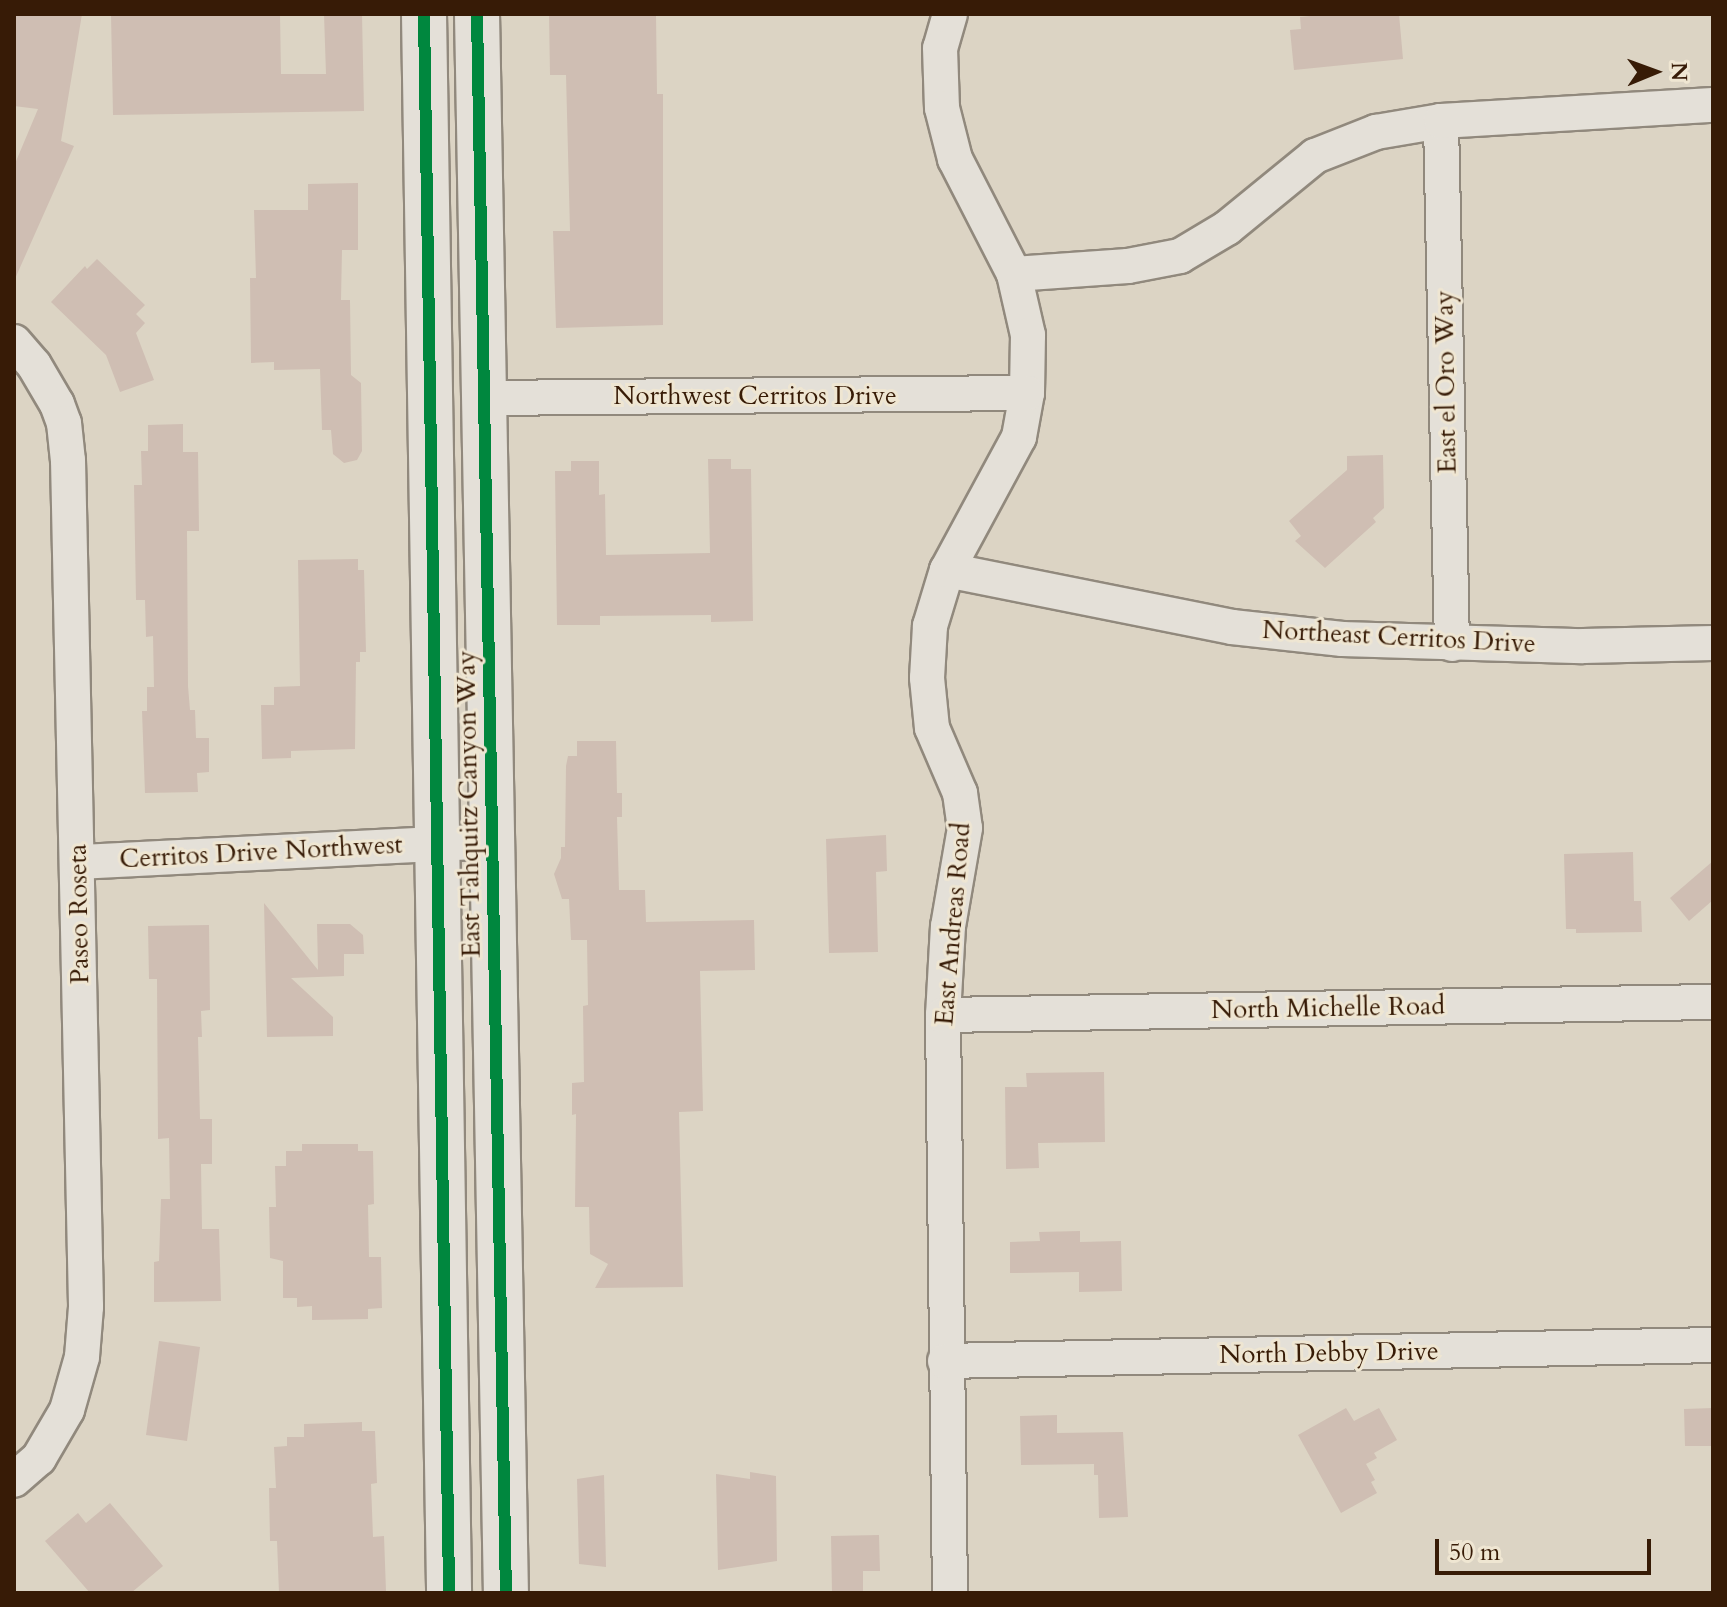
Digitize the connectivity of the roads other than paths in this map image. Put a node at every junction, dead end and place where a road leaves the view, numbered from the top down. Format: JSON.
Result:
{"nodes":[{"id":1,"x":424,"y":14,"type":"edge"},
{"id":2,"x":477,"y":14,"type":"edge"},
{"id":3,"x":950,"y":14,"type":"edge"},
{"id":4,"x":1713,"y":105,"type":"edge"},
{"id":5,"x":1441,"y":121,"type":"junction"},
{"id":6,"x":1014,"y":274,"type":"junction"},
{"id":7,"x":14,"y":342,"type":"edge"},
{"id":8,"x":1027,"y":393,"type":"junction"},
{"id":9,"x":484,"y":398,"type":"junction"},
{"id":10,"x":947,"y":570,"type":"junction"},
{"id":11,"x":1713,"y":643,"type":"edge"},
{"id":12,"x":1452,"y":644,"type":"junction"},
{"id":13,"x":492,"y":841,"type":"junction"},
{"id":14,"x":436,"y":843,"type":"junction"},
{"id":15,"x":79,"y":862,"type":"junction"},
{"id":16,"x":1713,"y":1002,"type":"edge"},
{"id":17,"x":943,"y":1015,"type":"junction"},
{"id":18,"x":1713,"y":1345,"type":"edge"},
{"id":19,"x":945,"y":1361,"type":"junction"},
{"id":20,"x":14,"y":1480,"type":"edge"},
{"id":21,"x":449,"y":1593,"type":"edge"},
{"id":22,"x":506,"y":1593,"type":"edge"},
{"id":23,"x":950,"y":1593,"type":"edge"}],
"edges":[{"from":1,"to":14,"type":"main road","name":"East Tahquitz Canyon Way"},
{"from":2,"to":9,"type":"main road","name":"East Tahquitz Canyon Way"},
{"from":3,"to":6,"type":"street","name":"East Andreas Road"},
{"from":4,"to":5,"type":"street"},
{"from":5,"to":6,"type":"street"},
{"from":5,"to":12,"type":"street","name":"East el Oro Way"},
{"from":6,"to":8,"type":"street","name":"East Andreas Road"},
{"from":7,"to":15,"type":"street","name":"Paseo Roseta"},
{"from":8,"to":9,"type":"street","name":"Northwest Cerritos Drive"},
{"from":8,"to":10,"type":"street","name":"East Andreas Road"},
{"from":9,"to":13,"type":"main road","name":"East Tahquitz Canyon Way"},
{"from":10,"to":12,"type":"street","name":"Northeast Cerritos Drive"},
{"from":10,"to":17,"type":"street","name":"East Andreas Road"},
{"from":11,"to":12,"type":"street","name":"Northeast Cerritos Drive"},
{"from":13,"to":14,"type":"street","name":"Cerritos Drive Northwest"},
{"from":13,"to":22,"type":"main road","name":"East Tahquitz Canyon Way"},
{"from":14,"to":15,"type":"street","name":"Cerritos Drive Northwest"},
{"from":14,"to":21,"type":"main road","name":"East Tahquitz Canyon Way"},
{"from":15,"to":20,"type":"street","name":"Paseo Roseta"},
{"from":16,"to":17,"type":"street","name":"North Michelle Road"},
{"from":17,"to":19,"type":"street","name":"East Andreas Road"},
{"from":18,"to":19,"type":"street","name":"North Debby Drive"},
{"from":19,"to":23,"type":"street","name":"East Andreas Road"}]}
